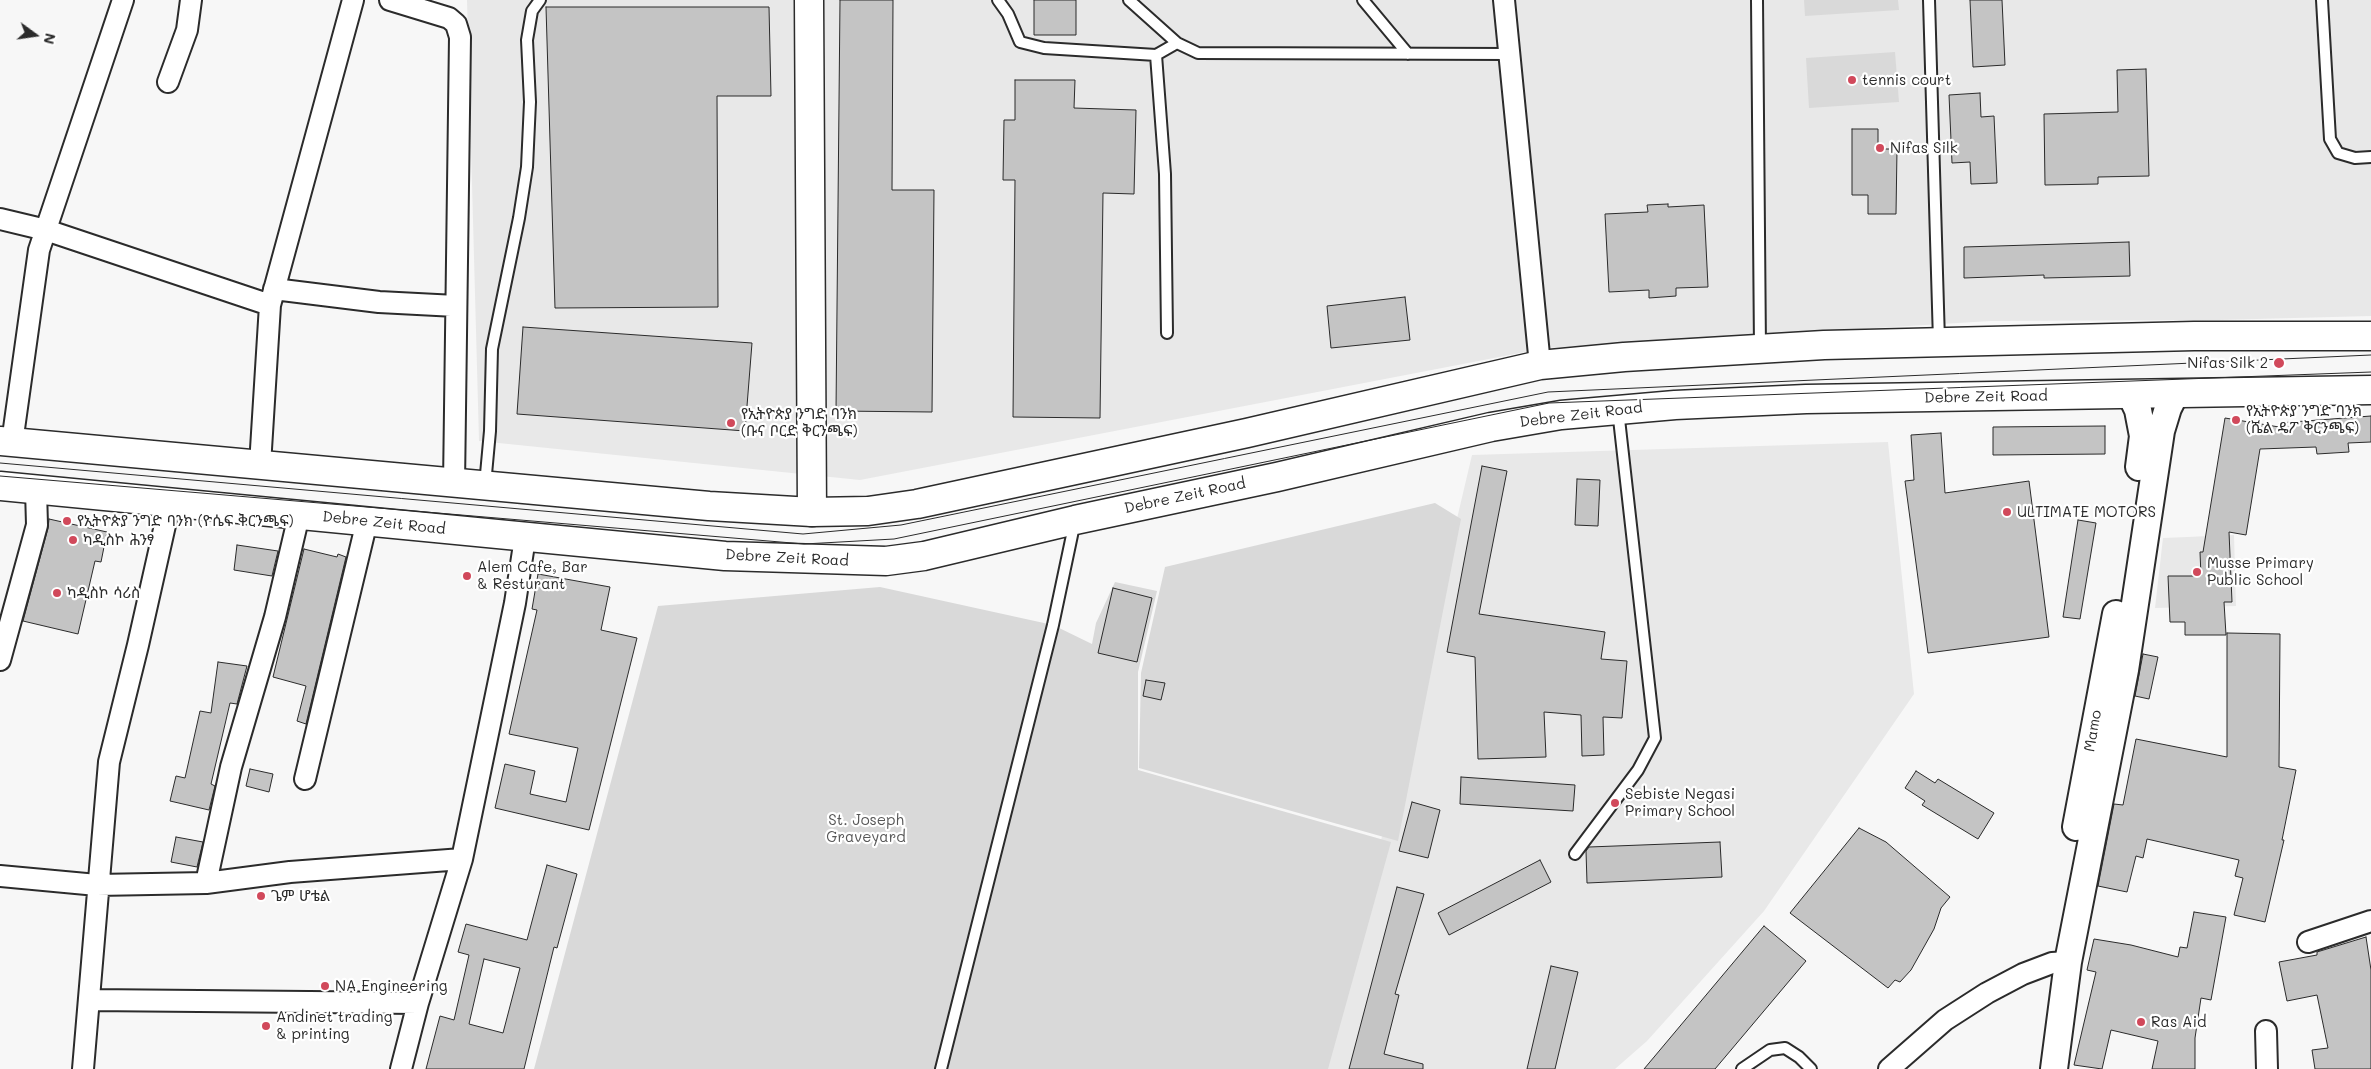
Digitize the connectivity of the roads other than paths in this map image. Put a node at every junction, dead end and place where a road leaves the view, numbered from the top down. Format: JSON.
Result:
{"nodes":[{"id":1,"x":123,"y":0,"type":"edge"},
{"id":2,"x":191,"y":0,"type":"edge"},
{"id":3,"x":353,"y":0,"type":"edge"},
{"id":4,"x":390,"y":0,"type":"edge"},
{"id":5,"x":540,"y":0,"type":"edge"},
{"id":6,"x":810,"y":0,"type":"edge"},
{"id":7,"x":998,"y":0,"type":"edge"},
{"id":8,"x":1129,"y":0,"type":"edge"},
{"id":9,"x":1363,"y":0,"type":"edge"},
{"id":10,"x":1504,"y":0,"type":"edge"},
{"id":11,"x":1757,"y":0,"type":"edge"},
{"id":12,"x":1929,"y":0,"type":"edge"},
{"id":13,"x":2322,"y":0,"type":"edge"},
{"id":14,"x":1177,"y":44,"type":"junction"},
{"id":15,"x":1408,"y":54,"type":"junction"},
{"id":16,"x":1510,"y":54,"type":"junction"},
{"id":17,"x":1156,"y":55,"type":"junction"},
{"id":18,"x":168,"y":82,"type":"dead end"},
{"id":19,"x":2371,"y":157,"type":"edge"},
{"id":20,"x":0,"y":219,"type":"edge"},
{"id":21,"x":46,"y":230,"type":"junction"},
{"id":22,"x":272,"y":297,"type":"junction"},
{"id":23,"x":456,"y":306,"type":"junction"},
{"id":24,"x":1167,"y":333,"type":"dead end"},
{"id":25,"x":2371,"y":336,"type":"edge"},
{"id":26,"x":1940,"y":341,"type":"junction"},
{"id":27,"x":1760,"y":348,"type":"junction"},
{"id":28,"x":1540,"y":365,"type":"junction"},
{"id":29,"x":2371,"y":390,"type":"edge"},
{"id":30,"x":2175,"y":394,"type":"junction"},
{"id":31,"x":2131,"y":395,"type":"junction"},
{"id":32,"x":1618,"y":409,"type":"junction"},
{"id":33,"x":6,"y":442,"type":"edge"},
{"id":34,"x":260,"y":465,"type":"junction"},
{"id":35,"x":454,"y":484,"type":"junction"},
{"id":36,"x":0,"y":486,"type":"edge"},
{"id":37,"x":485,"y":486,"type":"junction"},
{"id":38,"x":36,"y":490,"type":"junction"},
{"id":39,"x":170,"y":503,"type":"junction"},
{"id":40,"x":812,"y":512,"type":"junction"},
{"id":41,"x":299,"y":515,"type":"junction"},
{"id":42,"x":1075,"y":520,"type":"junction"},
{"id":43,"x":367,"y":521,"type":"junction"},
{"id":44,"x":525,"y":538,"type":"junction"},
{"id":45,"x":0,"y":660,"type":"edge"},
{"id":46,"x":2116,"y":668,"type":"junction"},
{"id":47,"x":305,"y":779,"type":"dead end"},
{"id":48,"x":1575,"y":854,"type":"dead end"},
{"id":49,"x":462,"y":859,"type":"junction"},
{"id":50,"x":0,"y":876,"type":"edge"},
{"id":51,"x":206,"y":883,"type":"junction"},
{"id":52,"x":97,"y":885,"type":"junction"},
{"id":53,"x":2371,"y":922,"type":"edge"},
{"id":54,"x":2308,"y":942,"type":"dead end"},
{"id":55,"x":2060,"y":962,"type":"junction"},
{"id":56,"x":90,"y":1000,"type":"junction"},
{"id":57,"x":418,"y":1003,"type":"junction"},
{"id":58,"x":2266,"y":1031,"type":"dead end"},
{"id":59,"x":83,"y":1069,"type":"edge"},
{"id":60,"x":402,"y":1069,"type":"edge"},
{"id":61,"x":941,"y":1069,"type":"edge"},
{"id":62,"x":1742,"y":1069,"type":"edge"},
{"id":63,"x":1811,"y":1069,"type":"edge"},
{"id":64,"x":1889,"y":1069,"type":"edge"},
{"id":65,"x":2039,"y":1069,"type":"edge"},
{"id":66,"x":2054,"y":1069,"type":"edge"},
{"id":67,"x":2267,"y":1069,"type":"edge"}],
"edges":[{"from":1,"to":21,"type":"street"},
{"from":2,"to":18,"type":"street"},
{"from":3,"to":22,"type":"street"},
{"from":4,"to":23,"type":"street"},
{"from":5,"to":37,"type":"lane"},
{"from":6,"to":40,"type":"main road"},
{"from":7,"to":17,"type":"lane"},
{"from":8,"to":14,"type":"lane"},
{"from":9,"to":15,"type":"lane"},
{"from":10,"to":16,"type":"street"},
{"from":11,"to":27,"type":"lane"},
{"from":12,"to":26,"type":"lane"},
{"from":13,"to":19,"type":"lane"},
{"from":14,"to":15,"type":"lane"},
{"from":14,"to":17,"type":"lane"},
{"from":15,"to":16,"type":"lane"},
{"from":16,"to":28,"type":"street"},
{"from":17,"to":24,"type":"lane"},
{"from":20,"to":21,"type":"street"},
{"from":21,"to":22,"type":"street"},
{"from":21,"to":33,"type":"street"},
{"from":22,"to":23,"type":"street"},
{"from":22,"to":34,"type":"street"},
{"from":23,"to":35,"type":"street"},
{"from":25,"to":26,"type":"main road"},
{"from":26,"to":27,"type":"main road"},
{"from":27,"to":28,"type":"main road"},
{"from":28,"to":40,"type":"main road"},
{"from":29,"to":30,"type":"main road","name":"Debre Zeit Road"},
{"from":30,"to":31,"type":"main road","name":"Debre Zeit Road"},
{"from":30,"to":46,"type":"street"},
{"from":31,"to":32,"type":"main road","name":"Debre Zeit Road"},
{"from":31,"to":46,"type":"street","name":"Mamo"},
{"from":32,"to":42,"type":"main road","name":"Debre Zeit Road"},
{"from":32,"to":48,"type":"lane"},
{"from":33,"to":34,"type":"main road"},
{"from":34,"to":35,"type":"main road"},
{"from":35,"to":37,"type":"main road"},
{"from":36,"to":38,"type":"main road","name":"Debre Zeit Road"},
{"from":37,"to":40,"type":"main road"},
{"from":38,"to":39,"type":"main road","name":"Debre Zeit Road"},
{"from":38,"to":45,"type":"street"},
{"from":39,"to":41,"type":"main road","name":"Debre Zeit Road"},
{"from":39,"to":52,"type":"street"},
{"from":41,"to":43,"type":"main road","name":"Debre Zeit Road"},
{"from":41,"to":51,"type":"street"},
{"from":42,"to":44,"type":"main road","name":"Debre Zeit Road"},
{"from":42,"to":61,"type":"lane"},
{"from":43,"to":44,"type":"main road","name":"Debre Zeit Road"},
{"from":43,"to":47,"type":"street"},
{"from":44,"to":49,"type":"street"},
{"from":46,"to":55,"type":"street","name":"Mamo"},
{"from":49,"to":51,"type":"street"},
{"from":49,"to":57,"type":"street"},
{"from":50,"to":52,"type":"street"},
{"from":51,"to":52,"type":"street"},
{"from":52,"to":56,"type":"street"},
{"from":53,"to":54,"type":"street"},
{"from":55,"to":64,"type":"street"},
{"from":55,"to":65,"type":"street","name":"Mamo"},
{"from":55,"to":66,"type":"street"},
{"from":56,"to":57,"type":"street"},
{"from":56,"to":59,"type":"street"},
{"from":57,"to":60,"type":"street"},
{"from":58,"to":67,"type":"street"},
{"from":62,"to":63,"type":"lane"}]}
